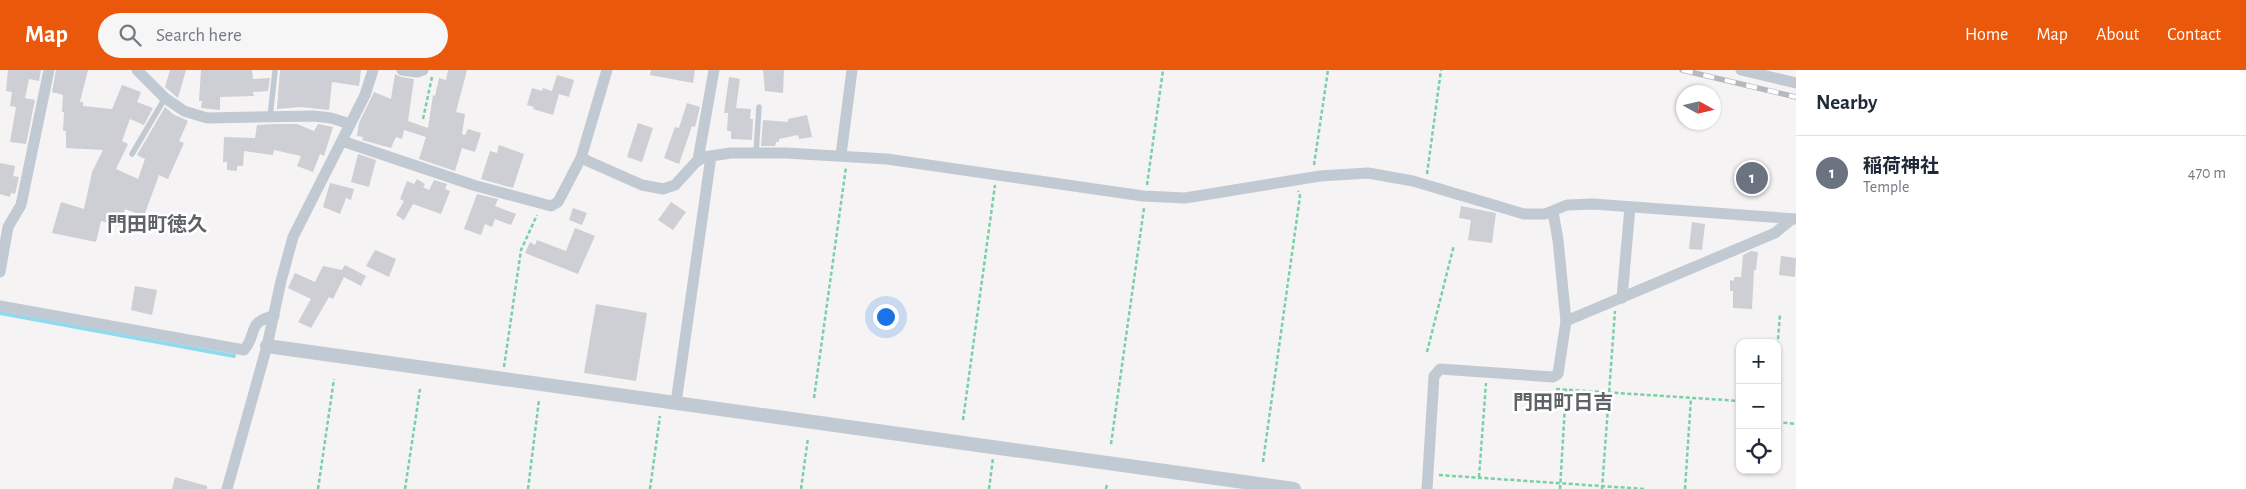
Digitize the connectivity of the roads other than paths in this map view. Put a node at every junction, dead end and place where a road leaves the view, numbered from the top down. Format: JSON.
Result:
{"nodes":[{"id":1,"x":49,"y":70,"type":"edge"},
{"id":2,"x":137,"y":70,"type":"edge"},
{"id":3,"x":373,"y":70,"type":"edge"},
{"id":4,"x":402,"y":70,"type":"edge"},
{"id":5,"x":425,"y":70,"type":"edge"},
{"id":6,"x":607,"y":70,"type":"edge"},
{"id":7,"x":714,"y":70,"type":"edge"},
{"id":8,"x":852,"y":70,"type":"edge"},
{"id":9,"x":1741,"y":70,"type":"edge"},
{"id":10,"x":275,"y":71,"type":"edge"},
{"id":11,"x":1793,"y":78,"type":"edge"},
{"id":12,"x":164,"y":98,"type":"junction"},
{"id":13,"x":759,"y":108,"type":"dead end"},
{"id":14,"x":270,"y":117,"type":"junction"},
{"id":15,"x":350,"y":124,"type":"junction"},
{"id":16,"x":342,"y":141,"type":"junction"},
{"id":17,"x":756,"y":153,"type":"junction"},
{"id":18,"x":132,"y":154,"type":"dead end"},
{"id":19,"x":844,"y":155,"type":"junction"},
{"id":20,"x":711,"y":156,"type":"junction"},
{"id":21,"x":581,"y":158,"type":"junction"},
{"id":22,"x":698,"y":160,"type":"junction"},
{"id":23,"x":1630,"y":207,"type":"junction"},
{"id":24,"x":1553,"y":212,"type":"junction"},
{"id":25,"x":1794,"y":219,"type":"edge"},
{"id":26,"x":5,"y":222,"type":"edge"},
{"id":27,"x":0,"y":272,"type":"edge"},
{"id":28,"x":1619,"y":299,"type":"junction"},
{"id":29,"x":0,"y":306,"type":"edge"},
{"id":30,"x":274,"y":316,"type":"junction"},
{"id":31,"x":1566,"y":321,"type":"junction"},
{"id":32,"x":267,"y":346,"type":"junction"},
{"id":33,"x":676,"y":403,"type":"junction"},
{"id":34,"x":228,"y":489,"type":"edge"},
{"id":35,"x":1294,"y":489,"type":"edge"},
{"id":36,"x":1426,"y":489,"type":"edge"}],
"edges":[{"from":1,"to":26,"type":"street"},
{"from":2,"to":12,"type":"street"},
{"from":3,"to":15,"type":"street"},
{"from":4,"to":5,"type":"street"},
{"from":6,"to":21,"type":"street"},
{"from":7,"to":22,"type":"street"},
{"from":8,"to":19,"type":"street"},
{"from":9,"to":11,"type":"street"},
{"from":10,"to":14,"type":"lane"},
{"from":12,"to":14,"type":"street"},
{"from":12,"to":18,"type":"lane"},
{"from":13,"to":17,"type":"lane"},
{"from":14,"to":15,"type":"street"},
{"from":15,"to":16,"type":"street"},
{"from":16,"to":21,"type":"street"},
{"from":16,"to":30,"type":"street"},
{"from":17,"to":19,"type":"street"},
{"from":17,"to":20,"type":"street"},
{"from":19,"to":24,"type":"street"},
{"from":20,"to":22,"type":"street"},
{"from":20,"to":33,"type":"street"},
{"from":21,"to":22,"type":"street"},
{"from":23,"to":24,"type":"street"},
{"from":23,"to":25,"type":"street"},
{"from":23,"to":28,"type":"street"},
{"from":24,"to":31,"type":"street"},
{"from":25,"to":28,"type":"street"},
{"from":26,"to":27,"type":"street"},
{"from":28,"to":31,"type":"street"},
{"from":29,"to":30,"type":"street"},
{"from":30,"to":32,"type":"street"},
{"from":31,"to":36,"type":"street"},
{"from":32,"to":33,"type":"street"},
{"from":32,"to":34,"type":"street"},
{"from":33,"to":35,"type":"street"}]}
